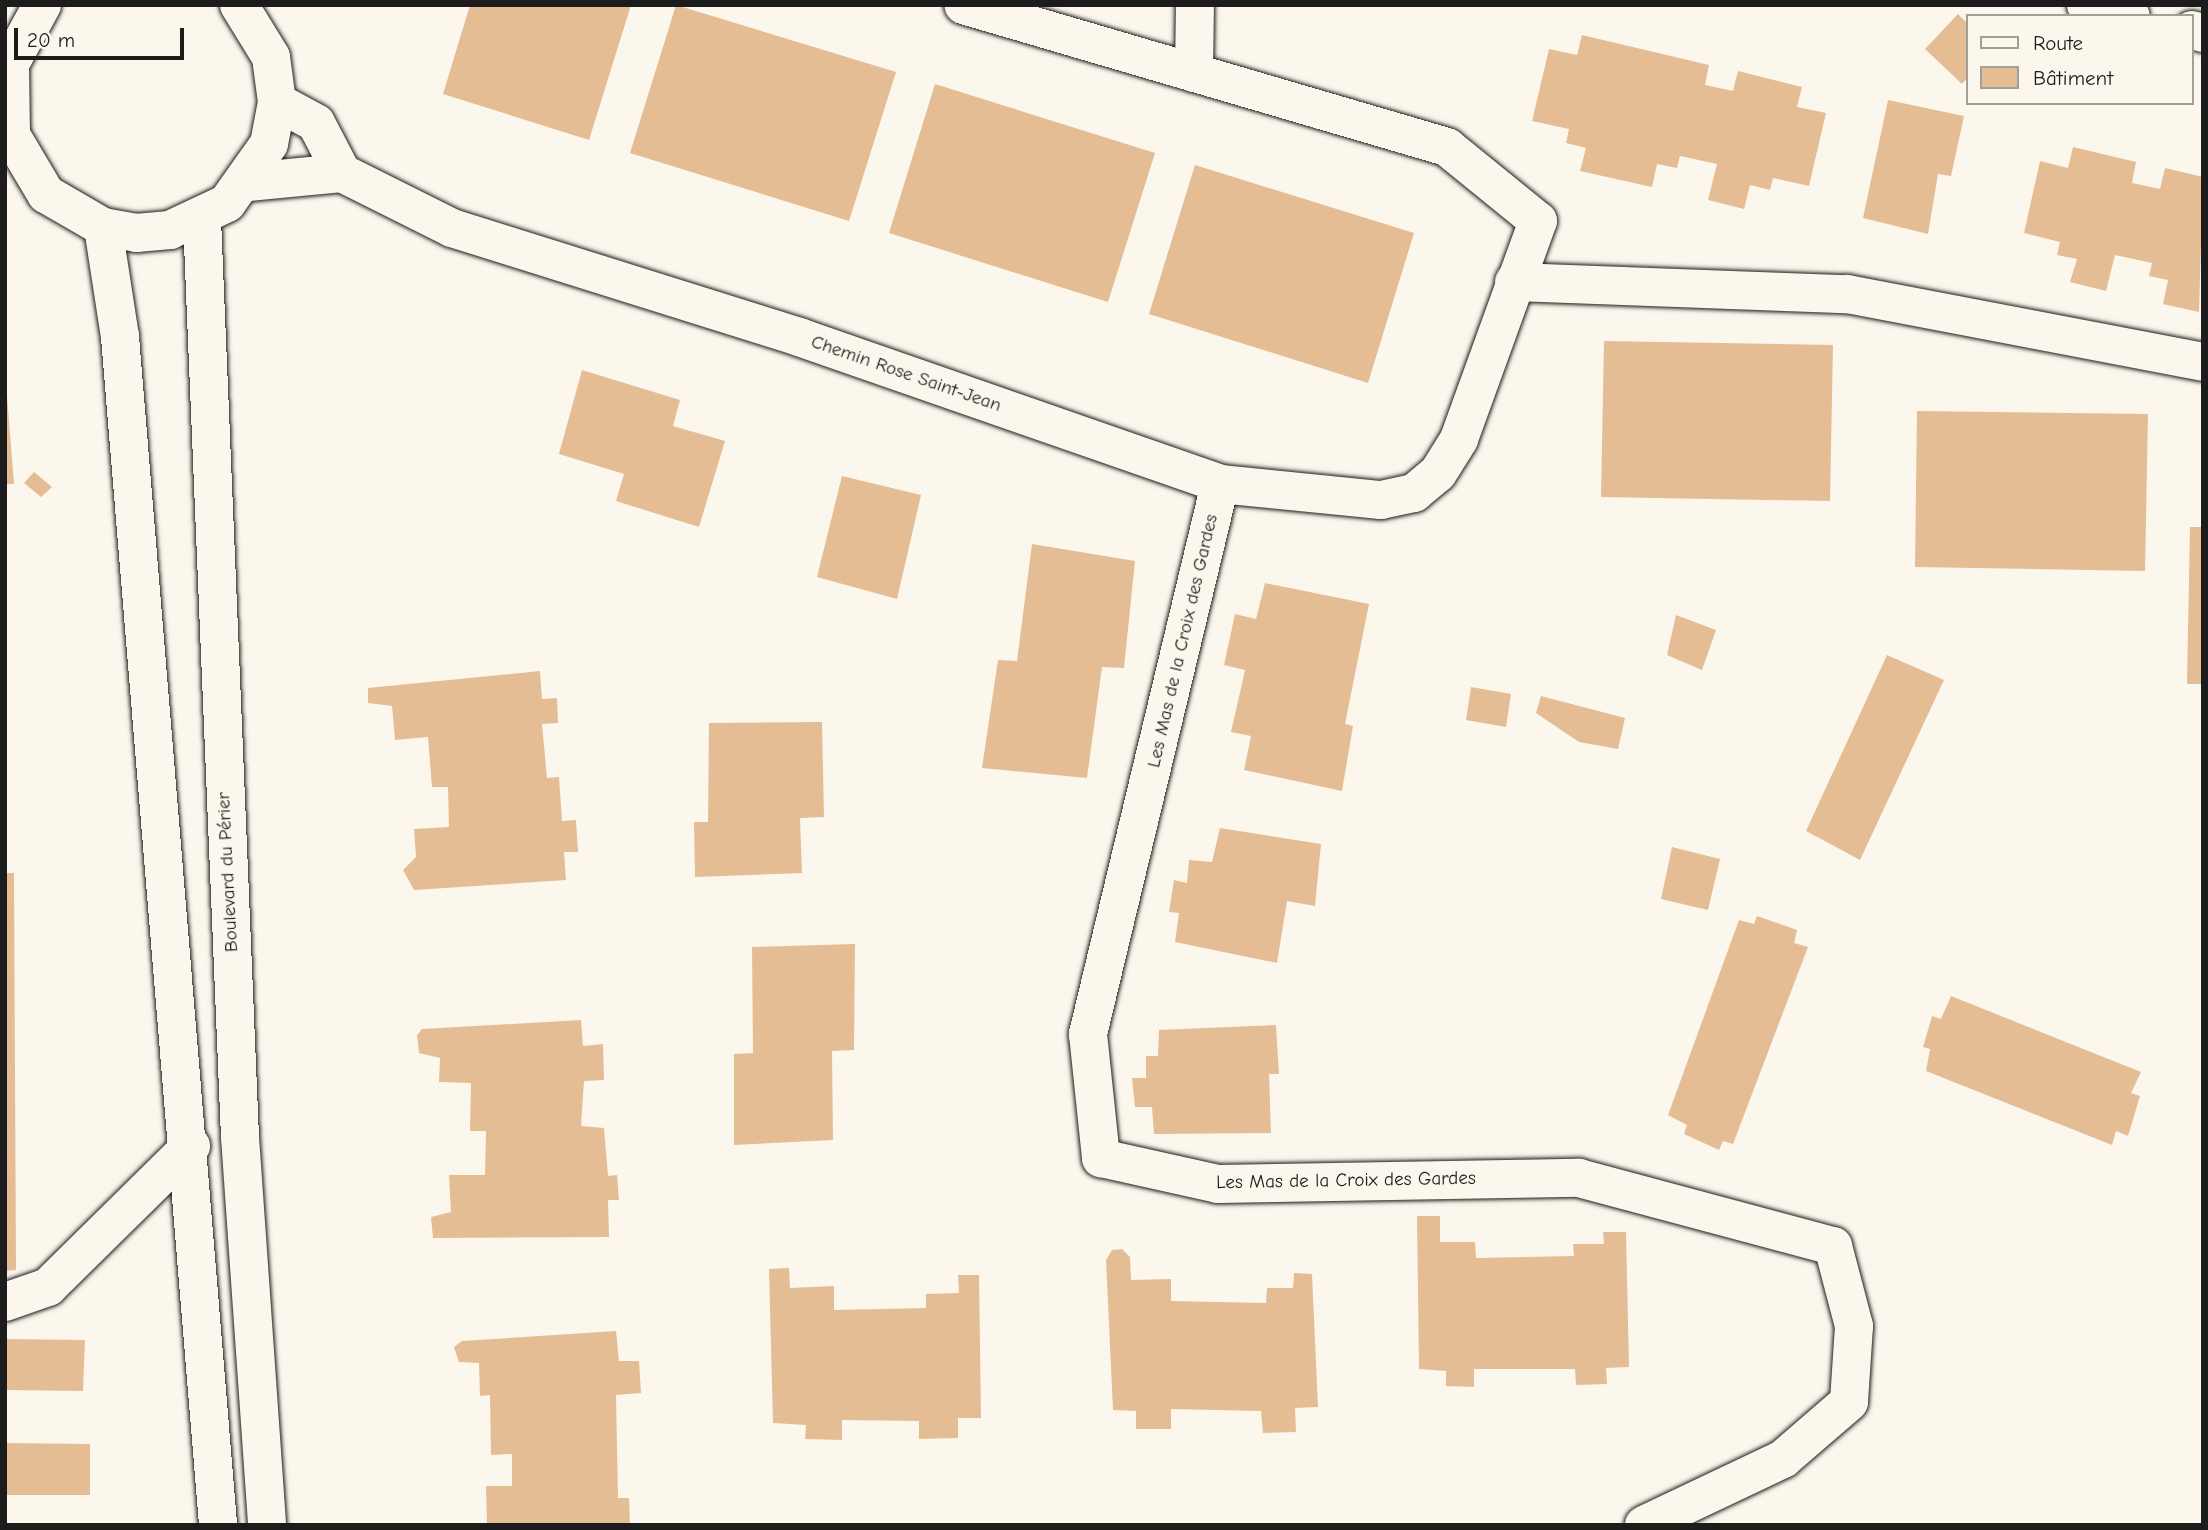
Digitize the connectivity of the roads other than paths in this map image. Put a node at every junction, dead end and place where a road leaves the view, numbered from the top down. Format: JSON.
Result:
{"nodes":[{"id":1,"x":963,"y":5,"type":"edge"},
{"id":2,"x":1195,"y":5,"type":"edge"},
{"id":3,"x":2086,"y":5,"type":"edge"},
{"id":4,"x":249,"y":9,"type":"edge"},
{"id":5,"x":2123,"y":14,"type":"edge"},
{"id":6,"x":23,"y":26,"type":"edge"},
{"id":7,"x":1194,"y":73,"type":"junction"},
{"id":8,"x":277,"y":102,"type":"junction"},
{"id":9,"x":15,"y":163,"type":"edge"},
{"id":10,"x":342,"y":173,"type":"junction"},
{"id":11,"x":248,"y":182,"type":"junction"},
{"id":12,"x":202,"y":219,"type":"junction"},
{"id":13,"x":103,"y":228,"type":"junction"},
{"id":14,"x":1514,"y":282,"type":"junction"},
{"id":15,"x":2203,"y":362,"type":"edge"},
{"id":16,"x":1220,"y":484,"type":"junction"},
{"id":17,"x":191,"y":1146,"type":"junction"},
{"id":18,"x":5,"y":1302,"type":"edge"},
{"id":19,"x":218,"y":1525,"type":"edge"},
{"id":20,"x":267,"y":1525,"type":"edge"},
{"id":21,"x":1644,"y":1525,"type":"edge"}],
"edges":[{"from":1,"to":7,"type":"street"},
{"from":2,"to":7,"type":"street"},
{"from":3,"to":5,"type":"street"},
{"from":4,"to":8,"type":"street"},
{"from":6,"to":9,"type":"street"},
{"from":7,"to":14,"type":"street","name":"Chemin Rose Saint-Jean"},
{"from":8,"to":10,"type":"street"},
{"from":8,"to":11,"type":"street"},
{"from":9,"to":13,"type":"street"},
{"from":10,"to":11,"type":"street"},
{"from":10,"to":16,"type":"street","name":"Chemin Rose Saint-Jean"},
{"from":11,"to":12,"type":"street"},
{"from":12,"to":13,"type":"street"},
{"from":12,"to":20,"type":"street","name":"Boulevard du Périer"},
{"from":13,"to":17,"type":"street"},
{"from":14,"to":15,"type":"street"},
{"from":14,"to":16,"type":"street","name":"Chemin Rose Saint-Jean"},
{"from":16,"to":21,"type":"street","name":"Les Mas de la Croix des Gardes"},
{"from":17,"to":18,"type":"street"},
{"from":17,"to":19,"type":"street"}]}
